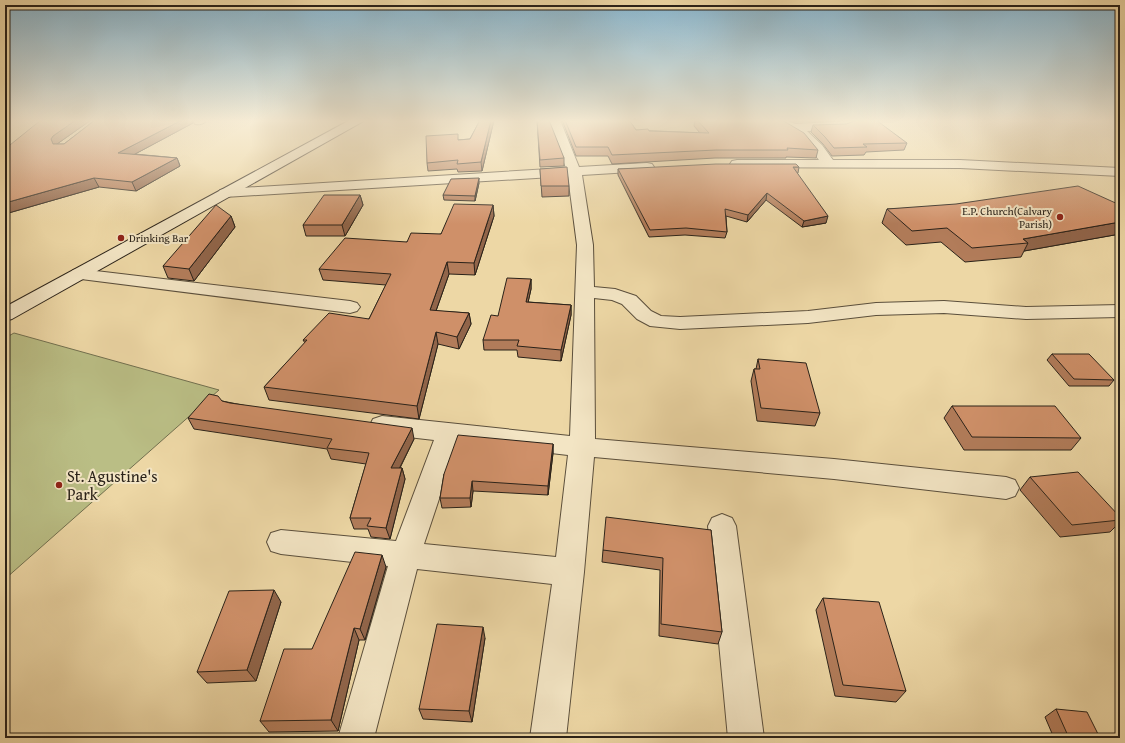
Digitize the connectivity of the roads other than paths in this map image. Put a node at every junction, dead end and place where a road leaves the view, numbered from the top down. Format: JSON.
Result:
{"nodes":[{"id":1,"x":295,"y":155,"type":"edge"},
{"id":2,"x":568,"y":155,"type":"edge"},
{"id":3,"x":823,"y":155,"type":"edge"},
{"id":4,"x":828,"y":163,"type":"junction"},
{"id":5,"x":722,"y":164,"type":"edge"},
{"id":6,"x":660,"y":167,"type":"edge"},
{"id":7,"x":574,"y":171,"type":"junction"},
{"id":8,"x":1120,"y":172,"type":"edge"},
{"id":9,"x":226,"y":193,"type":"junction"},
{"id":10,"x":80,"y":274,"type":"junction"},
{"id":11,"x":584,"y":292,"type":"junction"},
{"id":12,"x":350,"y":307,"type":"dead end"},
{"id":13,"x":1120,"y":311,"type":"edge"},
{"id":14,"x":5,"y":315,"type":"edge"},
{"id":15,"x":360,"y":422,"type":"edge"},
{"id":16,"x":449,"y":433,"type":"junction"},
{"id":17,"x":582,"y":447,"type":"junction"},
{"id":18,"x":1006,"y":488,"type":"dead end"},
{"id":19,"x":722,"y":526,"type":"dead end"},
{"id":20,"x":280,"y":542,"type":"dead end"},
{"id":21,"x":406,"y":555,"type":"junction"},
{"id":22,"x":569,"y":572,"type":"junction"},
{"id":23,"x":356,"y":738,"type":"edge"},
{"id":24,"x":548,"y":738,"type":"edge"},
{"id":25,"x":746,"y":738,"type":"edge"}],
"edges":[{"from":1,"to":9,"type":"street"},
{"from":2,"to":7,"type":"street"},
{"from":3,"to":4,"type":"street"},
{"from":4,"to":5,"type":"street"},
{"from":4,"to":8,"type":"street"},
{"from":6,"to":7,"type":"street"},
{"from":7,"to":9,"type":"street"},
{"from":7,"to":11,"type":"street"},
{"from":9,"to":10,"type":"street"},
{"from":10,"to":12,"type":"street"},
{"from":10,"to":14,"type":"street"},
{"from":11,"to":13,"type":"street"},
{"from":11,"to":17,"type":"street"},
{"from":15,"to":16,"type":"street"},
{"from":16,"to":17,"type":"street"},
{"from":16,"to":21,"type":"street"},
{"from":17,"to":18,"type":"street"},
{"from":17,"to":22,"type":"street"},
{"from":19,"to":25,"type":"street"},
{"from":20,"to":21,"type":"street"},
{"from":21,"to":22,"type":"street"},
{"from":21,"to":23,"type":"street"},
{"from":22,"to":24,"type":"street"}]}
